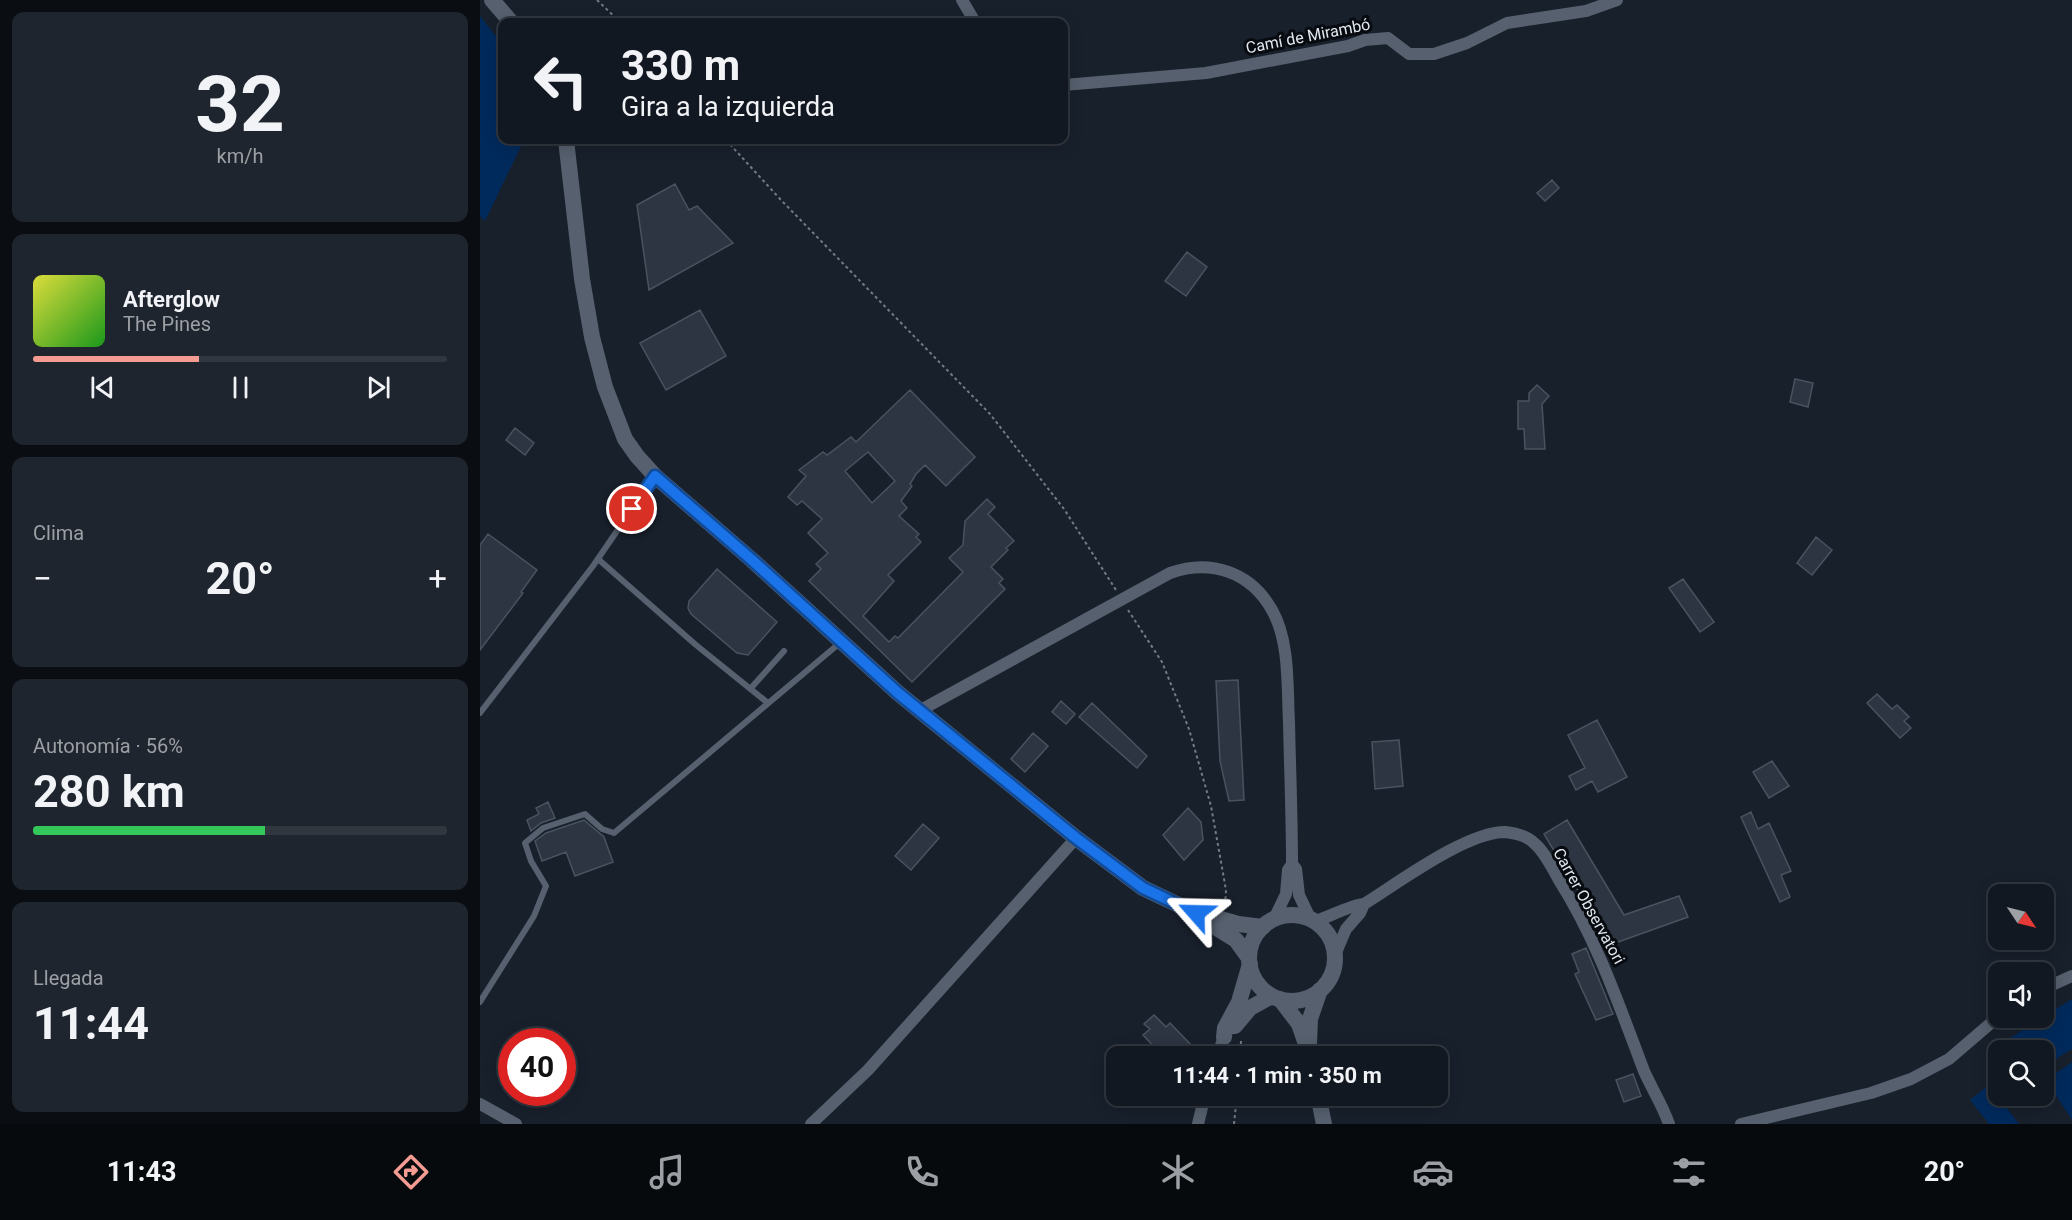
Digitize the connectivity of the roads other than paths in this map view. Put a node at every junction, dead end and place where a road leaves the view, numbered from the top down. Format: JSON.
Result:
{"nodes":[{"id":1,"x":492,"y":0,"type":"edge"},
{"id":2,"x":962,"y":0,"type":"edge"},
{"id":3,"x":1617,"y":0,"type":"edge"},
{"id":4,"x":508,"y":18,"type":"edge"},
{"id":5,"x":973,"y":18,"type":"edge"},
{"id":6,"x":1068,"y":85,"type":"edge"},
{"id":7,"x":566,"y":144,"type":"edge"},
{"id":8,"x":655,"y":476,"type":"junction"},
{"id":9,"x":598,"y":560,"type":"junction"},
{"id":10,"x":841,"y":641,"type":"junction"},
{"id":11,"x":784,"y":651,"type":"dead end"},
{"id":12,"x":751,"y":688,"type":"junction"},
{"id":13,"x":768,"y":703,"type":"junction"},
{"id":14,"x":919,"y":711,"type":"junction"},
{"id":15,"x":480,"y":713,"type":"edge"},
{"id":16,"x":1076,"y":838,"type":"junction"},
{"id":17,"x":1292,"y":864,"type":"junction"},
{"id":18,"x":1364,"y":904,"type":"junction"},
{"id":19,"x":1206,"y":918,"type":"junction"},
{"id":20,"x":1313,"y":920,"type":"junction"},
{"id":21,"x":1268,"y":923,"type":"junction"},
{"id":22,"x":1335,"y":955,"type":"junction"},
{"id":23,"x":1250,"y":961,"type":"junction"},
{"id":24,"x":2072,"y":975,"type":"edge"},
{"id":25,"x":2054,"y":984,"type":"edge"},
{"id":26,"x":1320,"y":990,"type":"junction"},
{"id":27,"x":1276,"y":998,"type":"junction"},
{"id":28,"x":480,"y":1002,"type":"edge"},
{"id":29,"x":1988,"y":1026,"type":"edge"},
{"id":30,"x":1224,"y":1038,"type":"junction"},
{"id":31,"x":1221,"y":1046,"type":"edge"},
{"id":32,"x":1307,"y":1046,"type":"edge"},
{"id":33,"x":1309,"y":1046,"type":"edge"},
{"id":34,"x":480,"y":1104,"type":"edge"},
{"id":35,"x":1202,"y":1106,"type":"edge"},
{"id":36,"x":1320,"y":1106,"type":"edge"},
{"id":37,"x":1794,"y":1111,"type":"junction"},
{"id":38,"x":1668,"y":1120,"type":"edge"},
{"id":39,"x":516,"y":1124,"type":"edge"},
{"id":40,"x":811,"y":1124,"type":"edge"},
{"id":41,"x":1198,"y":1124,"type":"edge"},
{"id":42,"x":1324,"y":1124,"type":"edge"},
{"id":43,"x":1679,"y":1124,"type":"edge"},
{"id":44,"x":1741,"y":1124,"type":"edge"},
{"id":45,"x":1785,"y":1124,"type":"edge"}],
"edges":[{"from":1,"to":4,"type":"street"},
{"from":2,"to":5,"type":"street"},
{"from":3,"to":6,"type":"street","name":"Camí de Mirambó"},
{"from":7,"to":8,"type":"street"},
{"from":8,"to":9,"type":"lane"},
{"from":8,"to":10,"type":"street"},
{"from":9,"to":12,"type":"lane"},
{"from":9,"to":15,"type":"lane"},
{"from":10,"to":13,"type":"lane"},
{"from":10,"to":14,"type":"street"},
{"from":11,"to":12,"type":"lane"},
{"from":12,"to":13,"type":"lane"},
{"from":13,"to":28,"type":"lane"},
{"from":14,"to":16,"type":"street"},
{"from":14,"to":17,"type":"street"},
{"from":16,"to":19,"type":"street"},
{"from":16,"to":40,"type":"street"},
{"from":17,"to":20,"type":"street"},
{"from":17,"to":21,"type":"street"},
{"from":18,"to":20,"type":"street"},
{"from":18,"to":22,"type":"street"},
{"from":18,"to":38,"type":"street","name":"Carrer Observatori"},
{"from":19,"to":21,"type":"street"},
{"from":19,"to":23,"type":"street"},
{"from":20,"to":21,"type":"street"},
{"from":20,"to":22,"type":"street"},
{"from":21,"to":23,"type":"street"},
{"from":22,"to":26,"type":"street"},
{"from":23,"to":27,"type":"street"},
{"from":23,"to":30,"type":"street"},
{"from":24,"to":25,"type":"street"},
{"from":26,"to":27,"type":"street"},
{"from":26,"to":33,"type":"street"},
{"from":27,"to":30,"type":"street"},
{"from":27,"to":32,"type":"street"},
{"from":29,"to":37,"type":"street"},
{"from":30,"to":31,"type":"street"},
{"from":34,"to":39,"type":"street"},
{"from":35,"to":41,"type":"street"},
{"from":36,"to":42,"type":"street"},
{"from":37,"to":44,"type":"street"},
{"from":37,"to":45,"type":"street"},
{"from":38,"to":43,"type":"street","name":"Carrer Observatori"}]}
